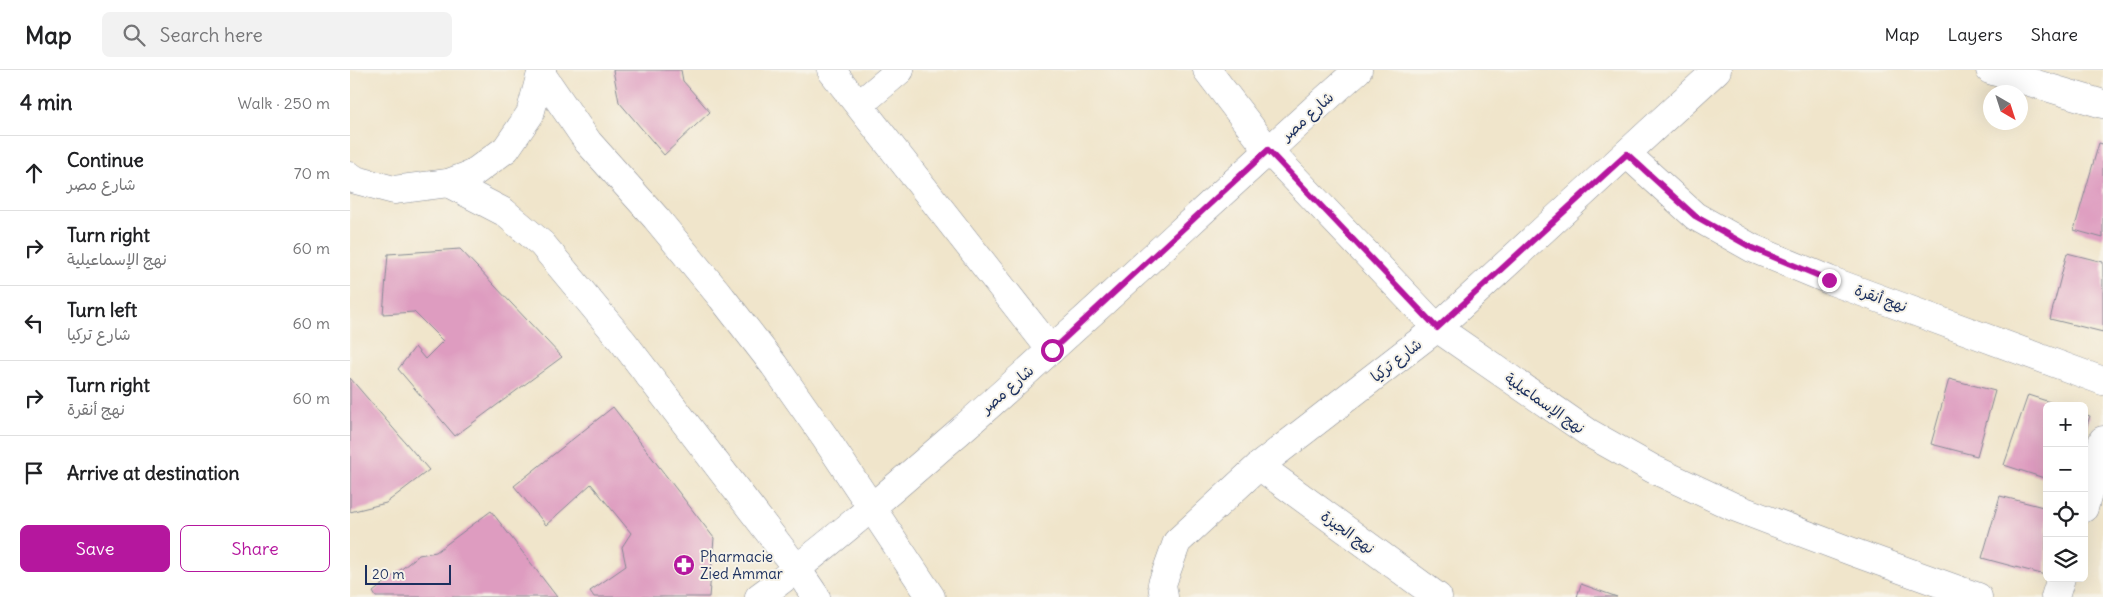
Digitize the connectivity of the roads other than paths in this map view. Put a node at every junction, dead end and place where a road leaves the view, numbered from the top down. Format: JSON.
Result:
{"nodes":[{"id":1,"x":831,"y":70,"type":"edge"},
{"id":2,"x":900,"y":70,"type":"edge"},
{"id":3,"x":1207,"y":70,"type":"edge"},
{"id":4,"x":1358,"y":70,"type":"edge"},
{"id":5,"x":1717,"y":70,"type":"edge"},
{"id":6,"x":1990,"y":70,"type":"edge"},
{"id":7,"x":542,"y":72,"type":"edge"},
{"id":8,"x":2103,"y":104,"type":"edge"},
{"id":9,"x":859,"y":105,"type":"junction"},
{"id":10,"x":1268,"y":150,"type":"junction"},
{"id":11,"x":1627,"y":154,"type":"junction"},
{"id":12,"x":352,"y":180,"type":"edge"},
{"id":13,"x":448,"y":183,"type":"junction"},
{"id":14,"x":1437,"y":328,"type":"junction"},
{"id":15,"x":1052,"y":350,"type":"junction"},
{"id":16,"x":2103,"y":381,"type":"edge"},
{"id":17,"x":2103,"y":440,"type":"edge"},
{"id":18,"x":1259,"y":466,"type":"junction"},
{"id":19,"x":2088,"y":494,"type":"edge"},
{"id":20,"x":872,"y":508,"type":"junction"},
{"id":21,"x":797,"y":569,"type":"junction"},
{"id":22,"x":2060,"y":582,"type":"edge"},
{"id":23,"x":759,"y":597,"type":"edge"},
{"id":24,"x":816,"y":597,"type":"edge"},
{"id":25,"x":931,"y":597,"type":"edge"},
{"id":26,"x":1164,"y":597,"type":"edge"},
{"id":27,"x":1438,"y":597,"type":"edge"},
{"id":28,"x":1978,"y":597,"type":"edge"},
{"id":29,"x":2055,"y":597,"type":"edge"}],
"edges":[{"from":1,"to":9,"type":"street"},
{"from":2,"to":9,"type":"street"},
{"from":3,"to":10,"type":"street","name":"نهج الإسماعيلية"},
{"from":4,"to":10,"type":"street","name":"شارع مصر"},
{"from":5,"to":11,"type":"street","name":"شارع تركيا"},
{"from":6,"to":8,"type":"street"},
{"from":7,"to":13,"type":"street"},
{"from":7,"to":20,"type":"street"},
{"from":9,"to":15,"type":"street"},
{"from":10,"to":14,"type":"street","name":"نهج الإسماعيلية"},
{"from":10,"to":15,"type":"street","name":"شارع مصر"},
{"from":11,"to":14,"type":"street","name":"شارع تركيا"},
{"from":11,"to":16,"type":"street","name":"نهج أنقرة"},
{"from":12,"to":13,"type":"street"},
{"from":13,"to":21,"type":"street"},
{"from":14,"to":18,"type":"street","name":"شارع تركيا"},
{"from":14,"to":28,"type":"street","name":"نهج الإسماعيلية"},
{"from":15,"to":20,"type":"street","name":"شارع مصر"},
{"from":17,"to":19,"type":"street"},
{"from":18,"to":26,"type":"street","name":"شارع تركيا"},
{"from":18,"to":27,"type":"street","name":"نهج الجيزة"},
{"from":20,"to":21,"type":"street","name":"شارع مصر"},
{"from":20,"to":25,"type":"street"},
{"from":21,"to":23,"type":"street","name":"شارع مصر"},
{"from":21,"to":24,"type":"street"},
{"from":22,"to":29,"type":"street"}]}
